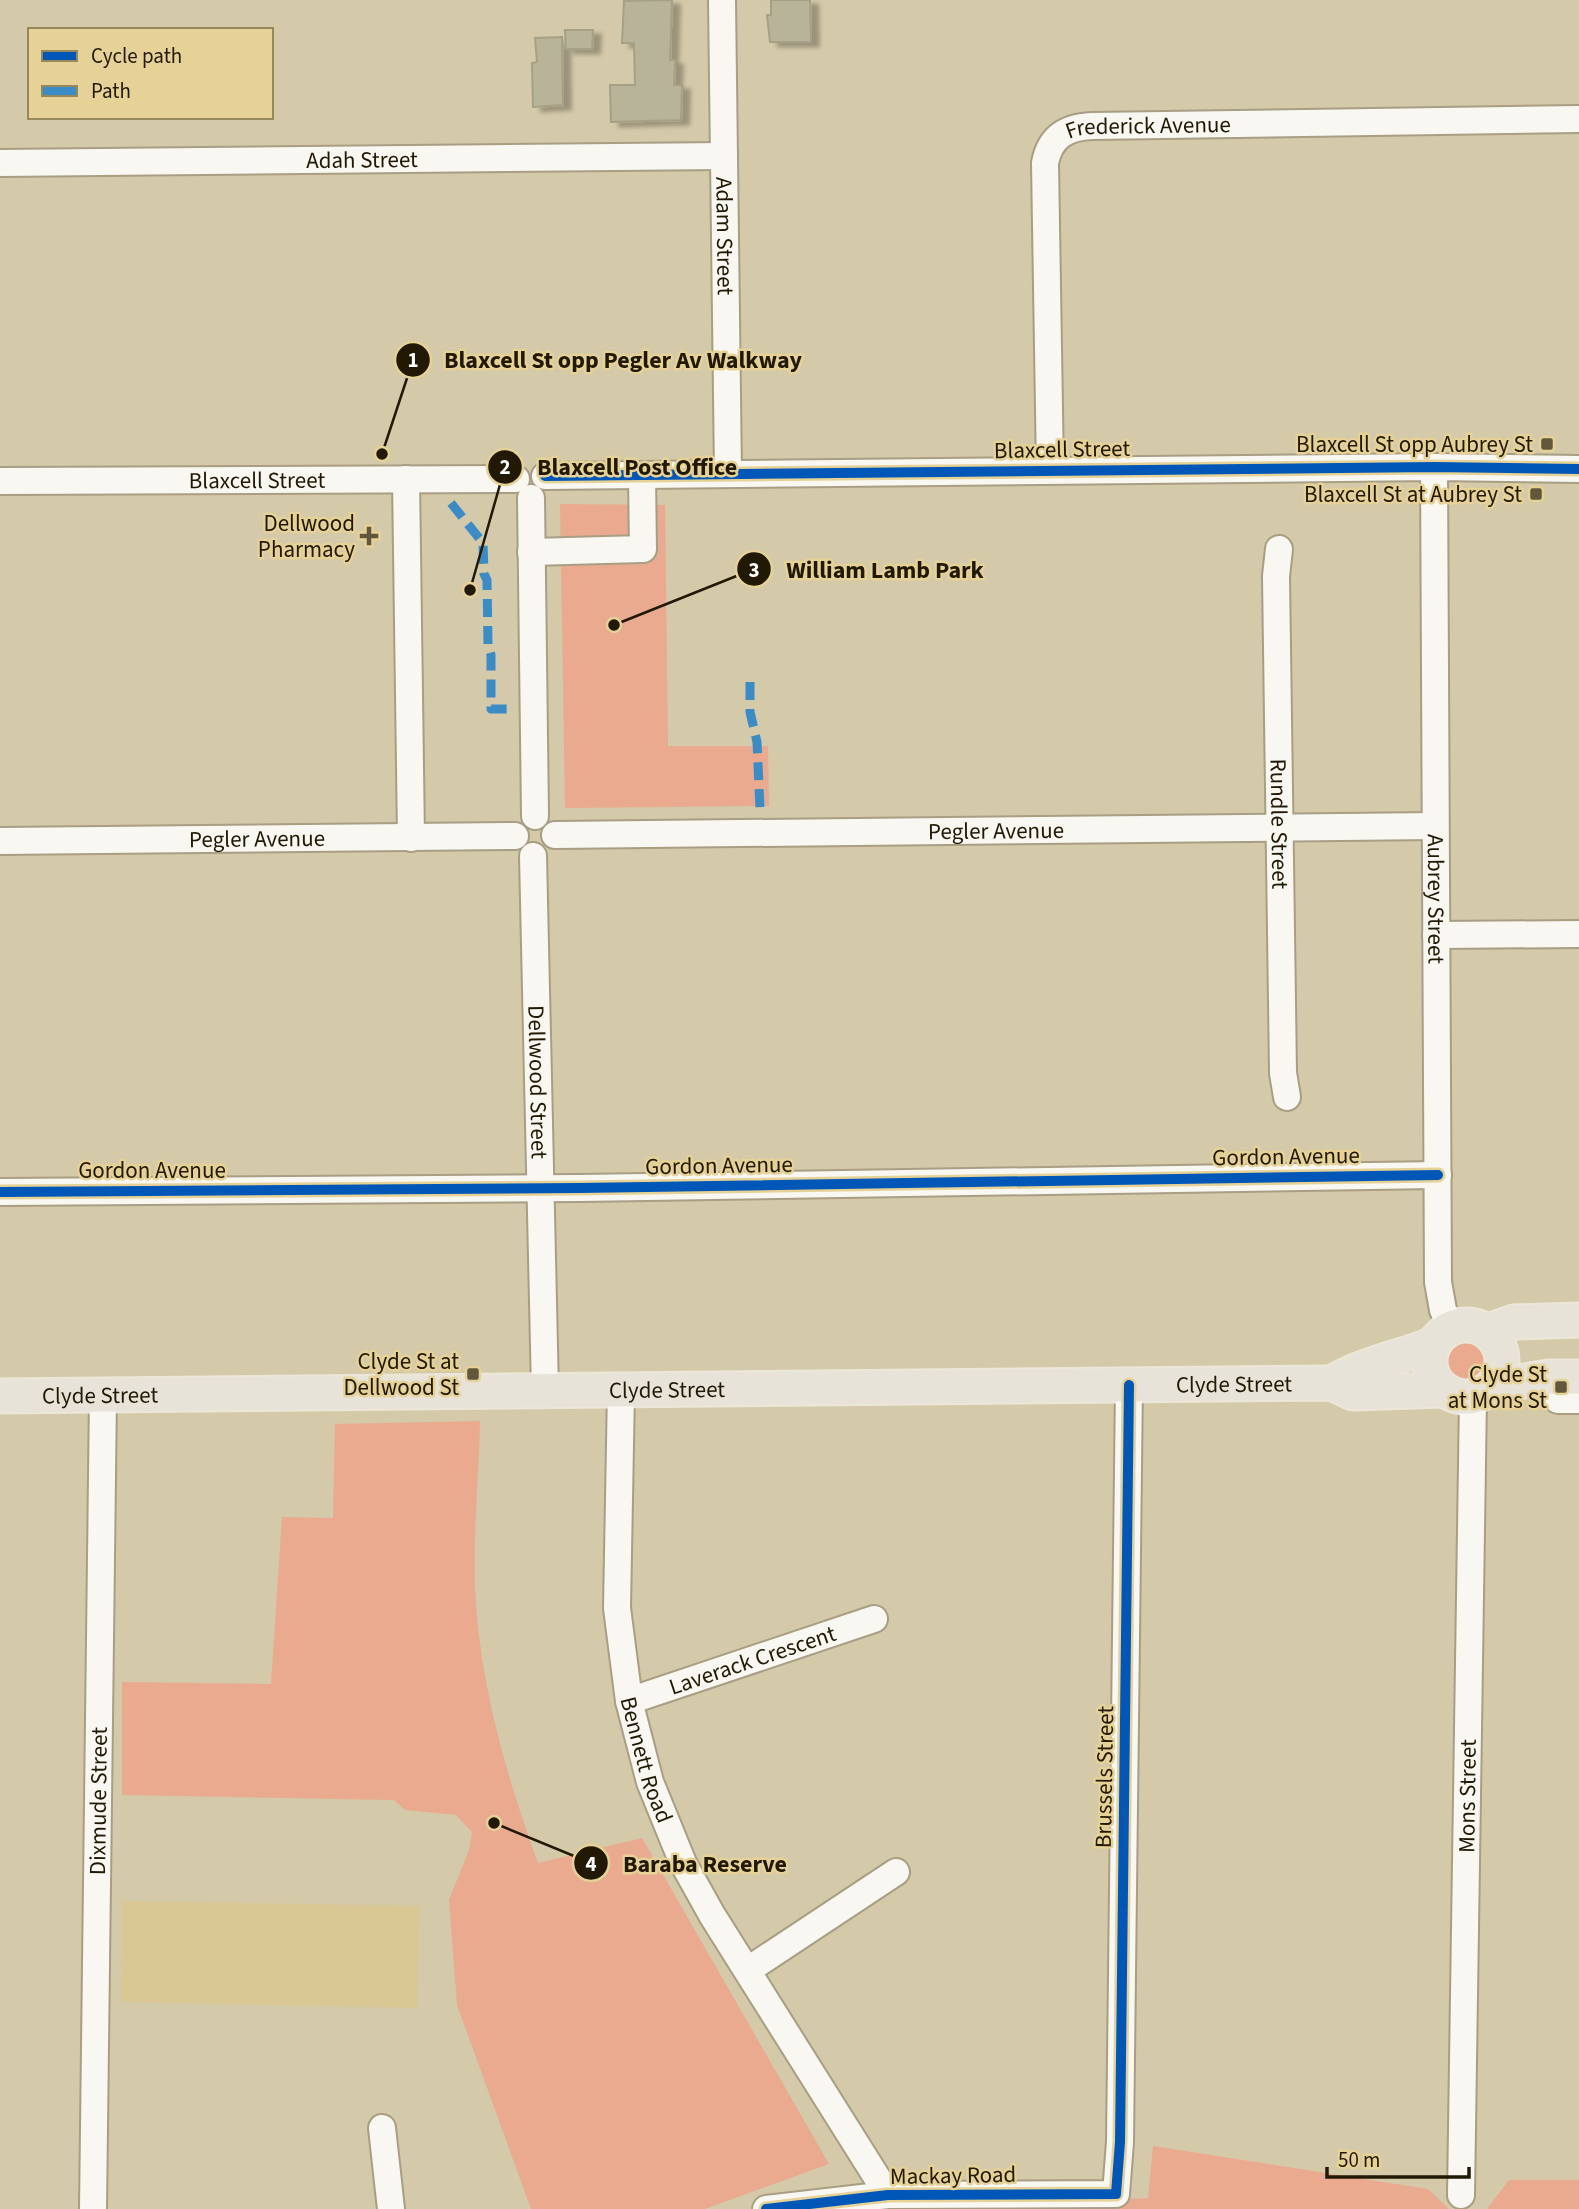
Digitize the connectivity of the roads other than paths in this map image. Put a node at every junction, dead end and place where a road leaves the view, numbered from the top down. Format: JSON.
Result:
{"nodes":[{"id":1,"x":722,"y":0,"type":"edge"},
{"id":2,"x":1579,"y":118,"type":"edge"},
{"id":3,"x":724,"y":156,"type":"junction"},
{"id":4,"x":0,"y":163,"type":"edge"},
{"id":5,"x":1434,"y":467,"type":"junction"},
{"id":6,"x":1579,"y":469,"type":"edge"},
{"id":7,"x":1050,"y":470,"type":"junction"},
{"id":8,"x":728,"y":474,"type":"junction"},
{"id":9,"x":642,"y":476,"type":"junction"},
{"id":10,"x":407,"y":480,"type":"junction"},
{"id":11,"x":0,"y":481,"type":"edge"},
{"id":12,"x":531,"y":484,"type":"junction"},
{"id":13,"x":1279,"y":549,"type":"dead end"},
{"id":14,"x":531,"y":552,"type":"junction"},
{"id":15,"x":535,"y":816,"type":"junction"},
{"id":16,"x":1436,"y":826,"type":"junction"},
{"id":17,"x":1280,"y":828,"type":"junction"},
{"id":18,"x":555,"y":835,"type":"junction"},
{"id":19,"x":411,"y":838,"type":"junction"},
{"id":20,"x":0,"y":841,"type":"edge"},
{"id":21,"x":524,"y":846,"type":"junction"},
{"id":22,"x":1579,"y":934,"type":"edge"},
{"id":23,"x":1436,"y":935,"type":"junction"},
{"id":24,"x":1287,"y":1097,"type":"dead end"},
{"id":25,"x":1438,"y":1175,"type":"junction"},
{"id":26,"x":541,"y":1188,"type":"junction"},
{"id":27,"x":0,"y":1192,"type":"edge"},
{"id":28,"x":1579,"y":1320,"type":"edge"},
{"id":29,"x":1488,"y":1331,"type":"junction"},
{"id":30,"x":1443,"y":1336,"type":"junction"},
{"id":31,"x":1332,"y":1383,"type":"junction"},
{"id":32,"x":1129,"y":1385,"type":"junction"},
{"id":33,"x":621,"y":1390,"type":"junction"},
{"id":34,"x":545,"y":1391,"type":"junction"},
{"id":35,"x":1470,"y":1391,"type":"junction"},
{"id":36,"x":1572,"y":1392,"type":"edge"},
{"id":37,"x":103,"y":1395,"type":"junction"},
{"id":38,"x":0,"y":1396,"type":"edge"},
{"id":39,"x":874,"y":1619,"type":"dead end"},
{"id":40,"x":629,"y":1701,"type":"junction"},
{"id":41,"x":896,"y":1872,"type":"dead end"},
{"id":42,"x":748,"y":1970,"type":"junction"},
{"id":43,"x":382,"y":2128,"type":"dead end"},
{"id":44,"x":1117,"y":2169,"type":"joint"},
{"id":45,"x":1461,"y":2195,"type":"dead end"},
{"id":46,"x":888,"y":2196,"type":"junction"},
{"id":47,"x":93,"y":2209,"type":"edge"},
{"id":48,"x":391,"y":2209,"type":"edge"},
{"id":49,"x":766,"y":2209,"type":"edge"}],
"edges":[{"from":1,"to":3,"type":"street","name":"Adam Street"},
{"from":2,"to":7,"type":"street","name":"Frederick Avenue"},
{"from":3,"to":4,"type":"street","name":"Adah Street"},
{"from":3,"to":8,"type":"street","name":"Adam Street"},
{"from":5,"to":6,"type":"street","name":"Blaxcell Street"},
{"from":5,"to":7,"type":"street","name":"Blaxcell Street"},
{"from":5,"to":16,"type":"street","name":"Aubrey Street"},
{"from":7,"to":8,"type":"street","name":"Blaxcell Street"},
{"from":8,"to":9,"type":"street","name":"Blaxcell Street"},
{"from":9,"to":12,"type":"street","name":"Blaxcell Street"},
{"from":9,"to":14,"type":"street"},
{"from":10,"to":11,"type":"street","name":"Blaxcell Street"},
{"from":10,"to":12,"type":"street","name":"Blaxcell Street"},
{"from":10,"to":19,"type":"street"},
{"from":12,"to":14,"type":"street"},
{"from":13,"to":17,"type":"street","name":"Rundle Street"},
{"from":14,"to":15,"type":"street"},
{"from":15,"to":18,"type":"street"},
{"from":15,"to":21,"type":"street"},
{"from":16,"to":17,"type":"street","name":"Pegler Avenue"},
{"from":16,"to":23,"type":"street","name":"Aubrey Street"},
{"from":17,"to":18,"type":"street","name":"Pegler Avenue"},
{"from":17,"to":24,"type":"street","name":"Rundle Street"},
{"from":18,"to":21,"type":"street"},
{"from":19,"to":20,"type":"street","name":"Pegler Avenue"},
{"from":19,"to":21,"type":"street","name":"Pegler Avenue"},
{"from":21,"to":26,"type":"street","name":"Dellwood Street"},
{"from":22,"to":23,"type":"street"},
{"from":23,"to":25,"type":"street","name":"Aubrey Street"},
{"from":25,"to":26,"type":"street","name":"Gordon Avenue"},
{"from":25,"to":30,"type":"street","name":"Aubrey Street"},
{"from":26,"to":27,"type":"street","name":"Gordon Avenue"},
{"from":26,"to":34,"type":"street","name":"Dellwood Street"},
{"from":28,"to":29,"type":"main road"},
{"from":29,"to":30,"type":"main road"},
{"from":29,"to":35,"type":"main road"},
{"from":30,"to":31,"type":"main road","name":"Clyde Street"},
{"from":30,"to":35,"type":"main road"},
{"from":31,"to":32,"type":"main road","name":"Clyde Street"},
{"from":31,"to":35,"type":"main road","name":"Clyde Street"},
{"from":32,"to":33,"type":"main road","name":"Clyde Street"},
{"from":32,"to":44,"type":"street","name":"Brussels Street"},
{"from":33,"to":34,"type":"main road","name":"Clyde Street"},
{"from":33,"to":40,"type":"street","name":"Bennett Road"},
{"from":34,"to":37,"type":"main road","name":"Clyde Street"},
{"from":35,"to":36,"type":"main road","name":"Clyde Street"},
{"from":35,"to":45,"type":"street","name":"Mons Street"},
{"from":37,"to":38,"type":"main road","name":"Clyde Street"},
{"from":37,"to":47,"type":"street","name":"Dixmude Street"},
{"from":39,"to":40,"type":"street","name":"Laverack Crescent"},
{"from":40,"to":42,"type":"street","name":"Bennett Road"},
{"from":41,"to":42,"type":"street"},
{"from":42,"to":46,"type":"street","name":"Bennett Road"},
{"from":43,"to":48,"type":"street"},
{"from":44,"to":46,"type":"street","name":"Mackay Road"},
{"from":46,"to":49,"type":"street","name":"Mackay Road"}]}
